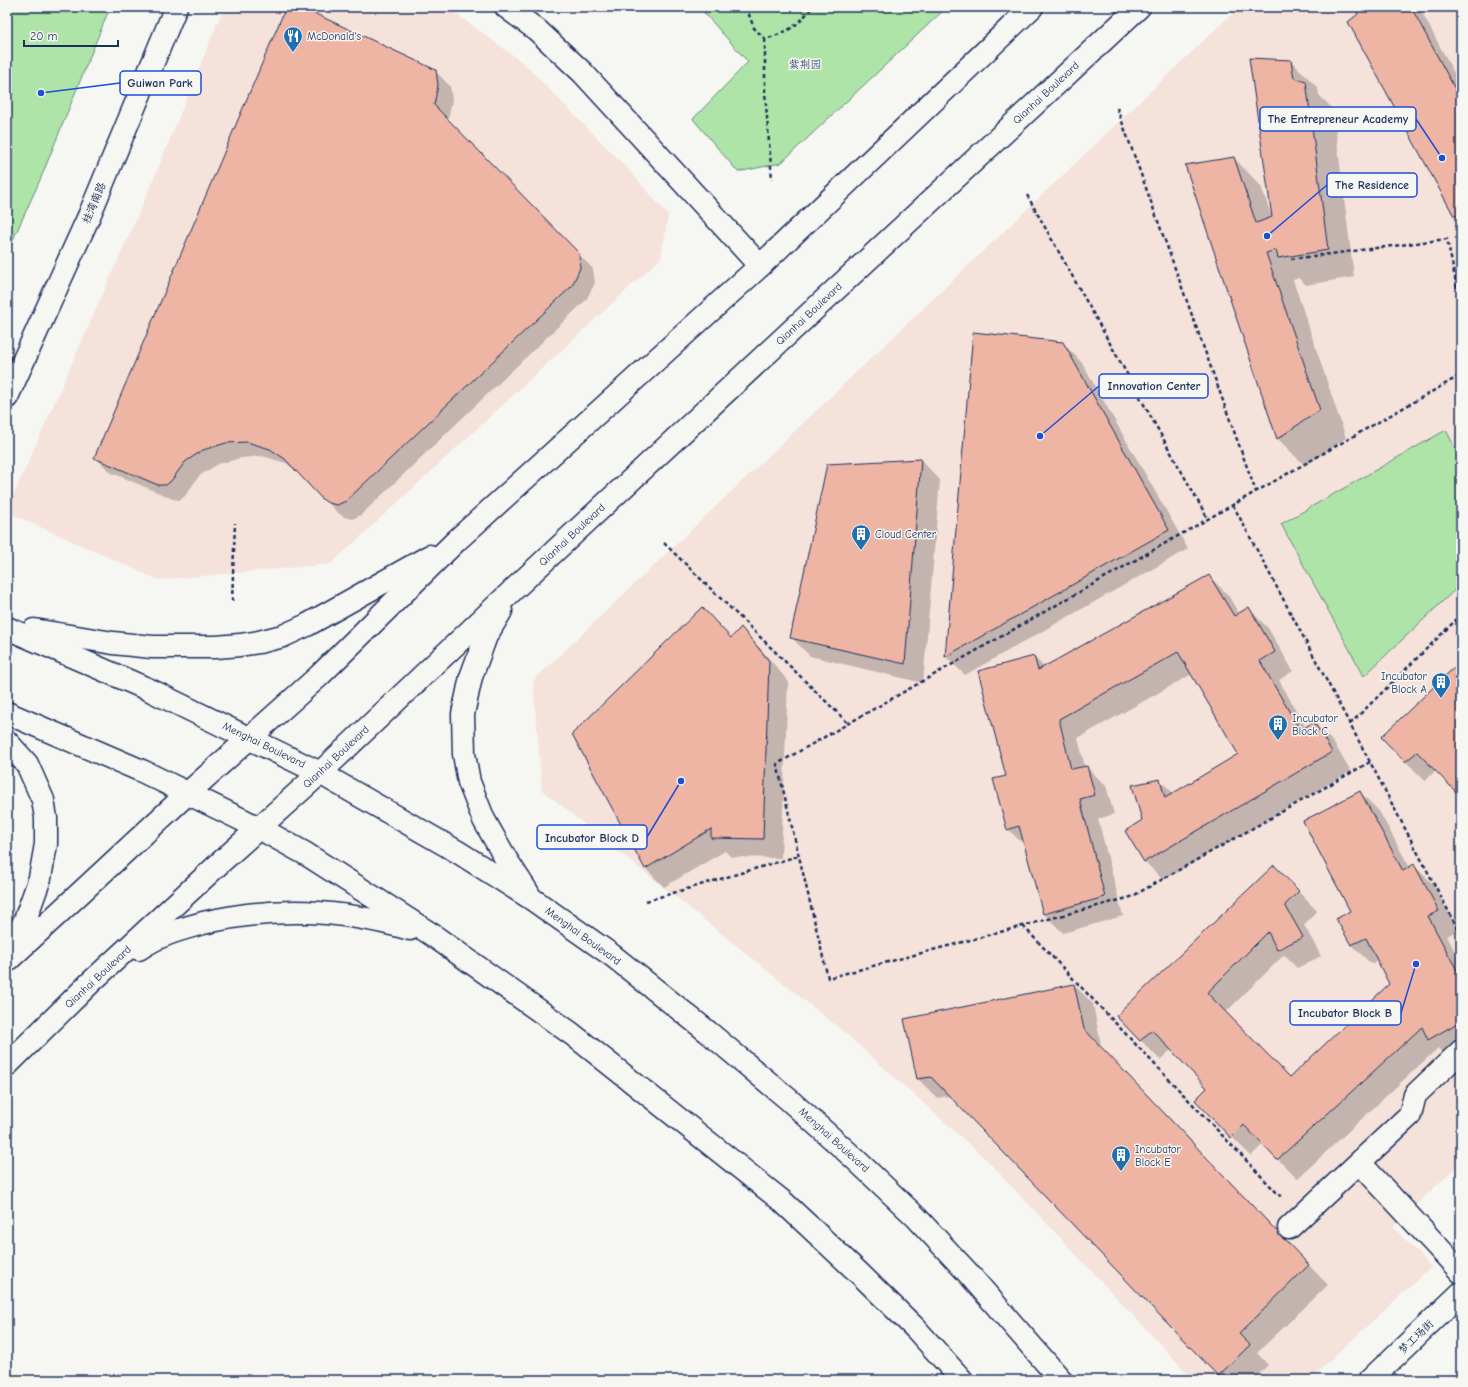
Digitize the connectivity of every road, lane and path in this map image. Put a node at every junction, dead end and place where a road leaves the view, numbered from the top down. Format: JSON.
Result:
{"nodes":[{"id":1,"x":176,"y":7,"type":"edge"},
{"id":2,"x":506,"y":7,"type":"edge"},
{"id":3,"x":746,"y":7,"type":"edge"},
{"id":4,"x":812,"y":7,"type":"edge"},
{"id":5,"x":1032,"y":7,"type":"edge"},
{"id":6,"x":1139,"y":7,"type":"edge"},
{"id":7,"x":765,"y":39,"type":"junction"},
{"id":8,"x":1117,"y":108,"type":"dead end"},
{"id":9,"x":772,"y":179,"type":"dead end"},
{"id":10,"x":1027,"y":195,"type":"dead end"},
{"id":11,"x":1291,"y":259,"type":"dead end"},
{"id":12,"x":760,"y":266,"type":"junction"},
{"id":13,"x":1461,"y":307,"type":"edge"},
{"id":14,"x":1461,"y":375,"type":"edge"},
{"id":15,"x":7,"y":397,"type":"edge"},
{"id":16,"x":1256,"y":492,"type":"junction"},
{"id":17,"x":1233,"y":505,"type":"junction"},
{"id":18,"x":1208,"y":519,"type":"junction"},
{"id":19,"x":235,"y":523,"type":"dead end"},
{"id":20,"x":457,"y":540,"type":"junction"},
{"id":21,"x":664,"y":543,"type":"dead end"},
{"id":22,"x":513,"y":590,"type":"junction"},
{"id":23,"x":232,"y":601,"type":"dead end"},
{"id":24,"x":1461,"y":615,"type":"edge"},
{"id":25,"x":7,"y":627,"type":"edge"},
{"id":26,"x":7,"y":713,"type":"edge"},
{"id":27,"x":848,"y":723,"type":"junction"},
{"id":28,"x":1350,"y":724,"type":"junction"},
{"id":29,"x":250,"y":739,"type":"junction"},
{"id":30,"x":7,"y":742,"type":"edge"},
{"id":31,"x":1370,"y":762,"type":"junction"},
{"id":32,"x":320,"y":773,"type":"junction"},
{"id":33,"x":188,"y":794,"type":"junction"},
{"id":34,"x":259,"y":828,"type":"junction"},
{"id":35,"x":798,"y":856,"type":"junction"},
{"id":36,"x":532,"y":899,"type":"junction"},
{"id":37,"x":646,"y":901,"type":"dead end"},
{"id":38,"x":1023,"y":926,"type":"junction"},
{"id":39,"x":431,"y":934,"type":"junction"},
{"id":40,"x":1461,"y":935,"type":"edge"},
{"id":41,"x":7,"y":955,"type":"edge"},
{"id":42,"x":7,"y":961,"type":"edge"},
{"id":43,"x":90,"y":983,"type":"junction"},
{"id":44,"x":1461,"y":1051,"type":"edge"},
{"id":45,"x":7,"y":1065,"type":"edge"},
{"id":46,"x":1360,"y":1163,"type":"junction"},
{"id":47,"x":1286,"y":1191,"type":"dead end"},
{"id":48,"x":1289,"y":1228,"type":"dead end"},
{"id":49,"x":1461,"y":1272,"type":"edge"},
{"id":50,"x":1461,"y":1293,"type":"edge"},
{"id":51,"x":962,"y":1380,"type":"edge"},
{"id":52,"x":1061,"y":1380,"type":"edge"},
{"id":53,"x":1370,"y":1380,"type":"edge"}],
"edges":[{"from":1,"to":15,"type":"main road","name":"桂湾南路"},
{"from":2,"to":12,"type":"main road"},
{"from":3,"to":7,"type":"path"},
{"from":4,"to":7,"type":"path"},
{"from":5,"to":12,"type":"main road"},
{"from":6,"to":22,"type":"main road","name":"Qianhai Boulevard"},
{"from":7,"to":9,"type":"path"},
{"from":8,"to":16,"type":"path"},
{"from":10,"to":18,"type":"path"},
{"from":11,"to":13,"type":"path"},
{"from":12,"to":20,"type":"main road"},
{"from":14,"to":16,"type":"path"},
{"from":16,"to":17,"type":"path"},
{"from":17,"to":18,"type":"path"},
{"from":17,"to":28,"type":"path"},
{"from":18,"to":27,"type":"path"},
{"from":19,"to":23,"type":"path"},
{"from":20,"to":25,"type":"main road"},
{"from":20,"to":29,"type":"main road"},
{"from":21,"to":27,"type":"path"},
{"from":22,"to":32,"type":"main road","name":"Qianhai Boulevard"},
{"from":22,"to":36,"type":"main road"},
{"from":24,"to":28,"type":"path"},
{"from":25,"to":29,"type":"main road","name":"Menghai Boulevard"},
{"from":26,"to":33,"type":"main road"},
{"from":27,"to":35,"type":"path"},
{"from":28,"to":31,"type":"path"},
{"from":29,"to":32,"type":"main road","name":"Menghai Boulevard"},
{"from":29,"to":33,"type":"main road"},
{"from":30,"to":41,"type":"main road"},
{"from":31,"to":38,"type":"path"},
{"from":31,"to":40,"type":"path"},
{"from":32,"to":34,"type":"main road","name":"Qianhai Boulevard"},
{"from":32,"to":36,"type":"main road","name":"Menghai Boulevard"},
{"from":33,"to":34,"type":"main road"},
{"from":33,"to":42,"type":"main road"},
{"from":34,"to":39,"type":"main road"},
{"from":34,"to":43,"type":"main road","name":"Qianhai Boulevard"},
{"from":35,"to":37,"type":"path"},
{"from":35,"to":38,"type":"path"},
{"from":36,"to":52,"type":"main road","name":"Menghai Boulevard"},
{"from":38,"to":47,"type":"path"},
{"from":39,"to":43,"type":"main road"},
{"from":39,"to":51,"type":"main road"},
{"from":43,"to":45,"type":"main road","name":"Qianhai Boulevard"},
{"from":44,"to":46,"type":"main road"},
{"from":46,"to":48,"type":"main road"},
{"from":46,"to":49,"type":"main road"},
{"from":50,"to":53,"type":"main road","name":"梦工场街"}]}
